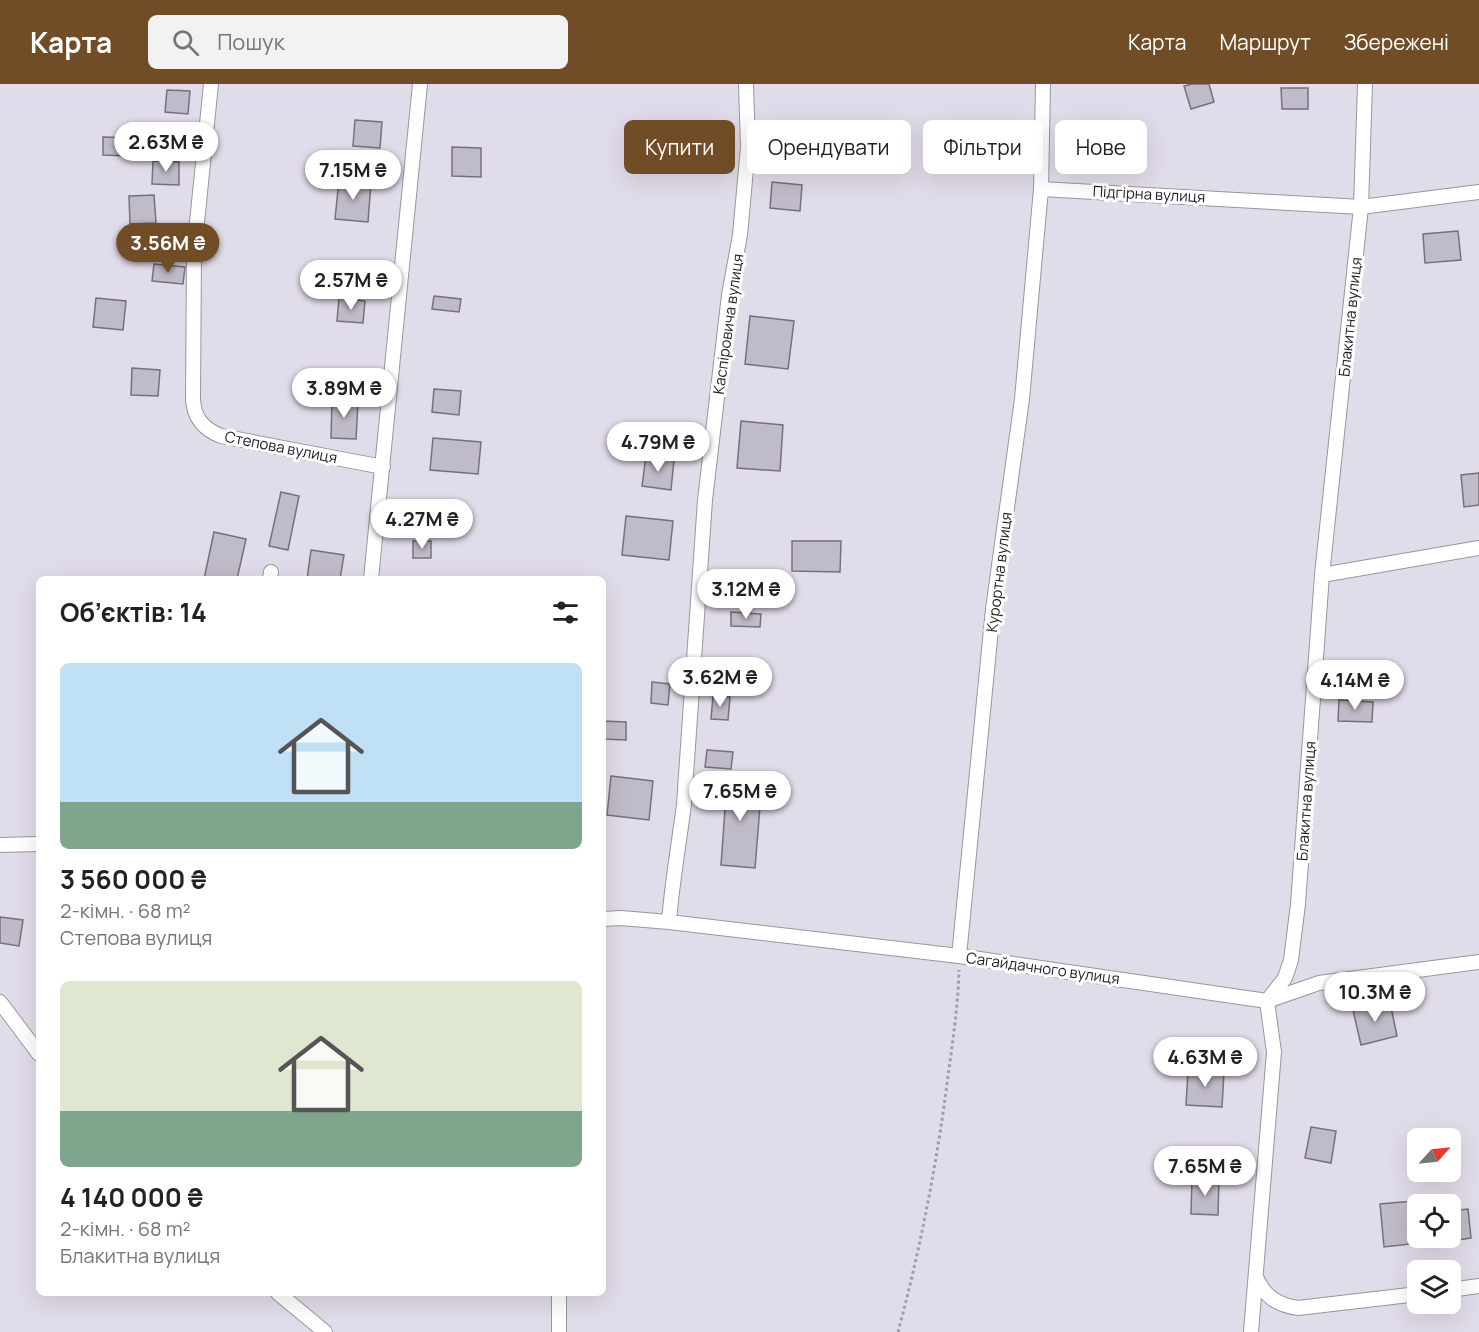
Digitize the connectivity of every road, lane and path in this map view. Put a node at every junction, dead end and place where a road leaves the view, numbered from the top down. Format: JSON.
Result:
{"nodes":[{"id":1,"x":211,"y":84,"type":"edge"},
{"id":2,"x":420,"y":84,"type":"edge"},
{"id":3,"x":746,"y":84,"type":"edge"},
{"id":4,"x":1043,"y":84,"type":"edge"},
{"id":5,"x":1365,"y":84,"type":"edge"},
{"id":6,"x":1041,"y":189,"type":"junction"},
{"id":7,"x":1479,"y":192,"type":"edge"},
{"id":8,"x":1361,"y":207,"type":"junction"},
{"id":9,"x":383,"y":467,"type":"junction"},
{"id":10,"x":1479,"y":548,"type":"edge"},
{"id":11,"x":1322,"y":575,"type":"junction"},
{"id":12,"x":371,"y":576,"type":"edge"},
{"id":13,"x":36,"y":844,"type":"edge"},
{"id":14,"x":0,"y":845,"type":"edge"},
{"id":15,"x":606,"y":919,"type":"edge"},
{"id":16,"x":669,"y":922,"type":"junction"},
{"id":17,"x":959,"y":956,"type":"junction"},
{"id":18,"x":1479,"y":962,"type":"edge"},
{"id":19,"x":1267,"y":1001,"type":"junction"},
{"id":20,"x":0,"y":1002,"type":"edge"},
{"id":21,"x":36,"y":1050,"type":"edge"},
{"id":22,"x":1256,"y":1277,"type":"junction"},
{"id":23,"x":1479,"y":1286,"type":"edge"},
{"id":24,"x":1461,"y":1288,"type":"edge"},
{"id":25,"x":1407,"y":1295,"type":"edge"},
{"id":26,"x":282,"y":1296,"type":"edge"},
{"id":27,"x":560,"y":1296,"type":"edge"},
{"id":28,"x":325,"y":1332,"type":"edge"},
{"id":29,"x":559,"y":1332,"type":"edge"},
{"id":30,"x":898,"y":1332,"type":"edge"},
{"id":31,"x":1251,"y":1332,"type":"edge"}],
"edges":[{"from":1,"to":9,"type":"street","name":"Степова вулиця"},
{"from":2,"to":9,"type":"street"},
{"from":3,"to":16,"type":"street","name":"Каспіровича вулиця"},
{"from":4,"to":6,"type":"street"},
{"from":5,"to":8,"type":"street","name":"Блакитна вулиця"},
{"from":6,"to":8,"type":"street","name":"Підгірна вулиця"},
{"from":6,"to":17,"type":"street","name":"Курортна вулиця"},
{"from":7,"to":8,"type":"street","name":"Підгірна вулиця"},
{"from":8,"to":11,"type":"street","name":"Блакитна вулиця"},
{"from":9,"to":12,"type":"street"},
{"from":10,"to":11,"type":"street"},
{"from":11,"to":19,"type":"street","name":"Блакитна вулиця"},
{"from":13,"to":14,"type":"street"},
{"from":15,"to":16,"type":"street","name":"Сагайдачного вулиця"},
{"from":16,"to":17,"type":"street","name":"Сагайдачного вулиця"},
{"from":17,"to":19,"type":"street","name":"Сагайдачного вулиця"},
{"from":17,"to":30,"type":"path"},
{"from":18,"to":19,"type":"street","name":"Сагайдачного вулиця"},
{"from":19,"to":22,"type":"street"},
{"from":20,"to":21,"type":"street"},
{"from":22,"to":25,"type":"street"},
{"from":22,"to":31,"type":"street"},
{"from":23,"to":24,"type":"street"},
{"from":26,"to":28,"type":"street"},
{"from":27,"to":29,"type":"street"}]}
